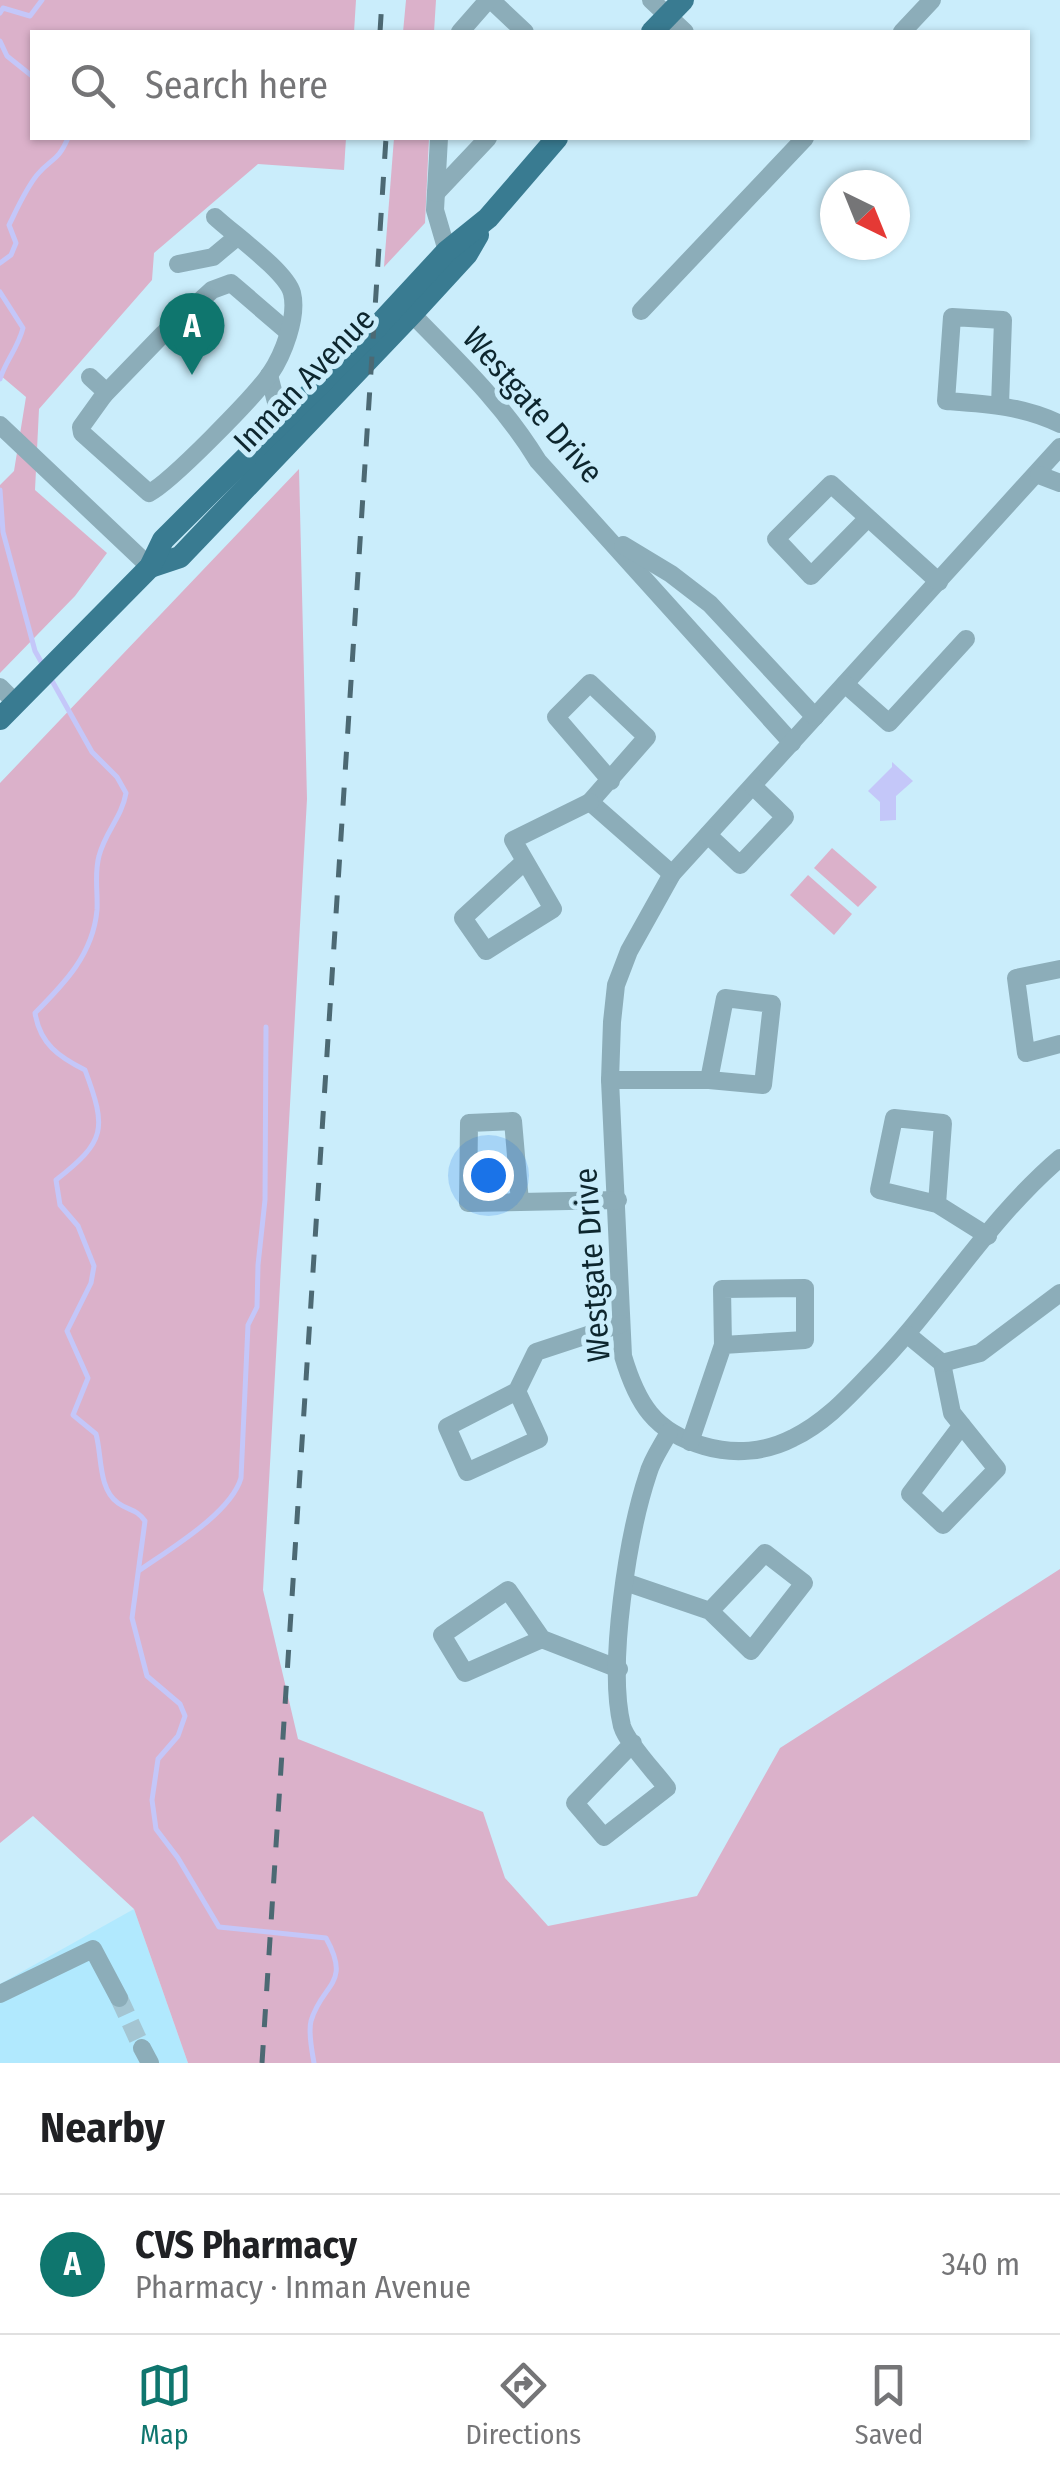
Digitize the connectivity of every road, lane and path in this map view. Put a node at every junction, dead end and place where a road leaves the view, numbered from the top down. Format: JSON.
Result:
{"nodes":[{"id":1,"x":490,"y":0,"type":"edge"},
{"id":2,"x":932,"y":0,"type":"edge"},
{"id":3,"x":462,"y":30,"type":"edge"},
{"id":4,"x":523,"y":30,"type":"edge"},
{"id":5,"x":904,"y":30,"type":"edge"},
{"id":6,"x":439,"y":140,"type":"edge"},
{"id":7,"x":486,"y":140,"type":"edge"},
{"id":8,"x":554,"y":140,"type":"edge"},
{"id":9,"x":799,"y":140,"type":"edge"},
{"id":10,"x":436,"y":193,"type":"junction"},
{"id":11,"x":215,"y":218,"type":"dead end"},
{"id":12,"x":488,"y":218,"type":"junction"},
{"id":13,"x":237,"y":237,"type":"junction"},
{"id":14,"x":448,"y":251,"type":"junction"},
{"id":15,"x":178,"y":264,"type":"dead end"},
{"id":16,"x":641,"y":311,"type":"dead end"},
{"id":17,"x":412,"y":314,"type":"junction"},
{"id":18,"x":288,"y":332,"type":"junction"},
{"id":19,"x":269,"y":376,"type":"junction"},
{"id":20,"x":90,"y":377,"type":"dead end"},
{"id":21,"x":314,"y":389,"type":"junction"},
{"id":22,"x":104,"y":395,"type":"junction"},
{"id":23,"x":1000,"y":404,"type":"junction"},
{"id":24,"x":1060,"y":424,"type":"edge"},
{"id":25,"x":274,"y":428,"type":"junction"},
{"id":26,"x":6,"y":431,"type":"edge"},
{"id":27,"x":1060,"y":447,"type":"edge"},
{"id":28,"x":1038,"y":475,"type":"junction"},
{"id":29,"x":1060,"y":483,"type":"edge"},
{"id":30,"x":868,"y":518,"type":"junction"},
{"id":31,"x":608,"y":536,"type":"junction"},
{"id":32,"x":150,"y":567,"type":"junction"},
{"id":33,"x":939,"y":582,"type":"junction"},
{"id":34,"x":966,"y":639,"type":"dead end"},
{"id":35,"x":845,"y":684,"type":"junction"},
{"id":36,"x":5,"y":703,"type":"edge"},
{"id":37,"x":815,"y":717,"type":"junction"},
{"id":38,"x":792,"y":743,"type":"junction"},
{"id":39,"x":611,"y":780,"type":"junction"},
{"id":40,"x":753,"y":786,"type":"junction"},
{"id":41,"x":590,"y":802,"type":"junction"},
{"id":42,"x":708,"y":835,"type":"junction"},
{"id":43,"x":525,"y":862,"type":"junction"},
{"id":44,"x":672,"y":874,"type":"junction"},
{"id":45,"x":1060,"y":969,"type":"edge"},
{"id":46,"x":1060,"y":1044,"type":"edge"},
{"id":47,"x":610,"y":1080,"type":"junction"},
{"id":48,"x":709,"y":1080,"type":"junction"},
{"id":49,"x":1060,"y":1158,"type":"edge"},
{"id":50,"x":618,"y":1200,"type":"junction"},
{"id":51,"x":520,"y":1202,"type":"junction"},
{"id":52,"x":937,"y":1204,"type":"junction"},
{"id":53,"x":988,"y":1236,"type":"junction"},
{"id":54,"x":1059,"y":1296,"type":"edge"},
{"id":55,"x":621,"y":1324,"type":"junction"},
{"id":56,"x":908,"y":1335,"type":"junction"},
{"id":57,"x":723,"y":1345,"type":"junction"},
{"id":58,"x":942,"y":1363,"type":"junction"},
{"id":59,"x":517,"y":1390,"type":"junction"},
{"id":60,"x":962,"y":1425,"type":"junction"},
{"id":61,"x":669,"y":1432,"type":"junction"},
{"id":62,"x":690,"y":1442,"type":"junction"},
{"id":63,"x":625,"y":1582,"type":"junction"},
{"id":64,"x":710,"y":1610,"type":"junction"},
{"id":65,"x":542,"y":1639,"type":"junction"},
{"id":66,"x":619,"y":1669,"type":"junction"},
{"id":67,"x":633,"y":1743,"type":"junction"},
{"id":68,"x":0,"y":1994,"type":"edge"},
{"id":69,"x":119,"y":1998,"type":"tunnel mouth"}],
"edges":[{"from":1,"to":3,"type":"street"},
{"from":1,"to":4,"type":"street"},
{"from":2,"to":5,"type":"street"},
{"from":6,"to":10,"type":"street"},
{"from":7,"to":10,"type":"street"},
{"from":8,"to":12,"type":"main road","name":"Inman Avenue"},
{"from":9,"to":16,"type":"street"},
{"from":10,"to":14,"type":"street"},
{"from":11,"to":13,"type":"street"},
{"from":12,"to":14,"type":"main road","name":"Inman Avenue"},
{"from":12,"to":17,"type":"main road","name":"Inman Avenue"},
{"from":13,"to":15,"type":"street"},
{"from":13,"to":18,"type":"street"},
{"from":14,"to":21,"type":"main road","name":"Inman Avenue"},
{"from":17,"to":31,"type":"street","name":"Westgate Drive"},
{"from":17,"to":32,"type":"main road","name":"Inman Avenue"},
{"from":18,"to":19,"type":"street"},
{"from":18,"to":22,"type":"street"},
{"from":19,"to":21,"type":"street"},
{"from":19,"to":22,"type":"street"},
{"from":19,"to":25,"type":"street"},
{"from":20,"to":22,"type":"street"},
{"from":21,"to":25,"type":"main road","name":"Inman Avenue"},
{"from":23,"to":23,"type":"street"},
{"from":23,"to":24,"type":"street"},
{"from":25,"to":32,"type":"main road","name":"Inman Avenue"},
{"from":26,"to":32,"type":"street"},
{"from":27,"to":28,"type":"street","name":"Westgate Drive"},
{"from":28,"to":29,"type":"street"},
{"from":28,"to":33,"type":"street","name":"Westgate Drive"},
{"from":30,"to":30,"type":"street"},
{"from":30,"to":33,"type":"street"},
{"from":31,"to":37,"type":"street","name":"Westgate Drive"},
{"from":31,"to":38,"type":"street","name":"Westgate Drive"},
{"from":32,"to":36,"type":"main road","name":"Inman Avenue"},
{"from":33,"to":35,"type":"street","name":"Westgate Drive"},
{"from":34,"to":35,"type":"street"},
{"from":35,"to":37,"type":"street","name":"Westgate Drive"},
{"from":37,"to":38,"type":"street","name":"Westgate Drive"},
{"from":38,"to":40,"type":"street","name":"Westgate Drive"},
{"from":39,"to":39,"type":"street"},
{"from":39,"to":41,"type":"street"},
{"from":40,"to":42,"type":"street","name":"Westgate Drive"},
{"from":40,"to":42,"type":"street"},
{"from":41,"to":43,"type":"street"},
{"from":41,"to":44,"type":"street"},
{"from":42,"to":44,"type":"street","name":"Westgate Drive"},
{"from":43,"to":43,"type":"street"},
{"from":44,"to":47,"type":"street","name":"Westgate Drive"},
{"from":45,"to":46,"type":"street"},
{"from":47,"to":48,"type":"street"},
{"from":47,"to":50,"type":"street","name":"Westgate Drive"},
{"from":48,"to":48,"type":"street"},
{"from":49,"to":53,"type":"street","name":"Westgate Drive"},
{"from":50,"to":51,"type":"street"},
{"from":50,"to":55,"type":"street","name":"Westgate Drive"},
{"from":51,"to":51,"type":"street"},
{"from":52,"to":52,"type":"street"},
{"from":52,"to":53,"type":"street"},
{"from":53,"to":56,"type":"street","name":"Westgate Drive"},
{"from":54,"to":58,"type":"street"},
{"from":55,"to":59,"type":"street"},
{"from":55,"to":61,"type":"street","name":"Westgate Drive"},
{"from":56,"to":58,"type":"street"},
{"from":56,"to":62,"type":"street","name":"Westgate Drive"},
{"from":57,"to":57,"type":"street"},
{"from":57,"to":62,"type":"street"},
{"from":58,"to":60,"type":"street"},
{"from":59,"to":59,"type":"street"},
{"from":60,"to":60,"type":"street"},
{"from":61,"to":62,"type":"street","name":"Westgate Drive"},
{"from":61,"to":63,"type":"street"},
{"from":63,"to":64,"type":"street"},
{"from":63,"to":66,"type":"street"},
{"from":64,"to":64,"type":"street"},
{"from":65,"to":65,"type":"street"},
{"from":65,"to":66,"type":"street"},
{"from":66,"to":67,"type":"street"},
{"from":67,"to":67,"type":"street"},
{"from":68,"to":69,"type":"street"}]}
